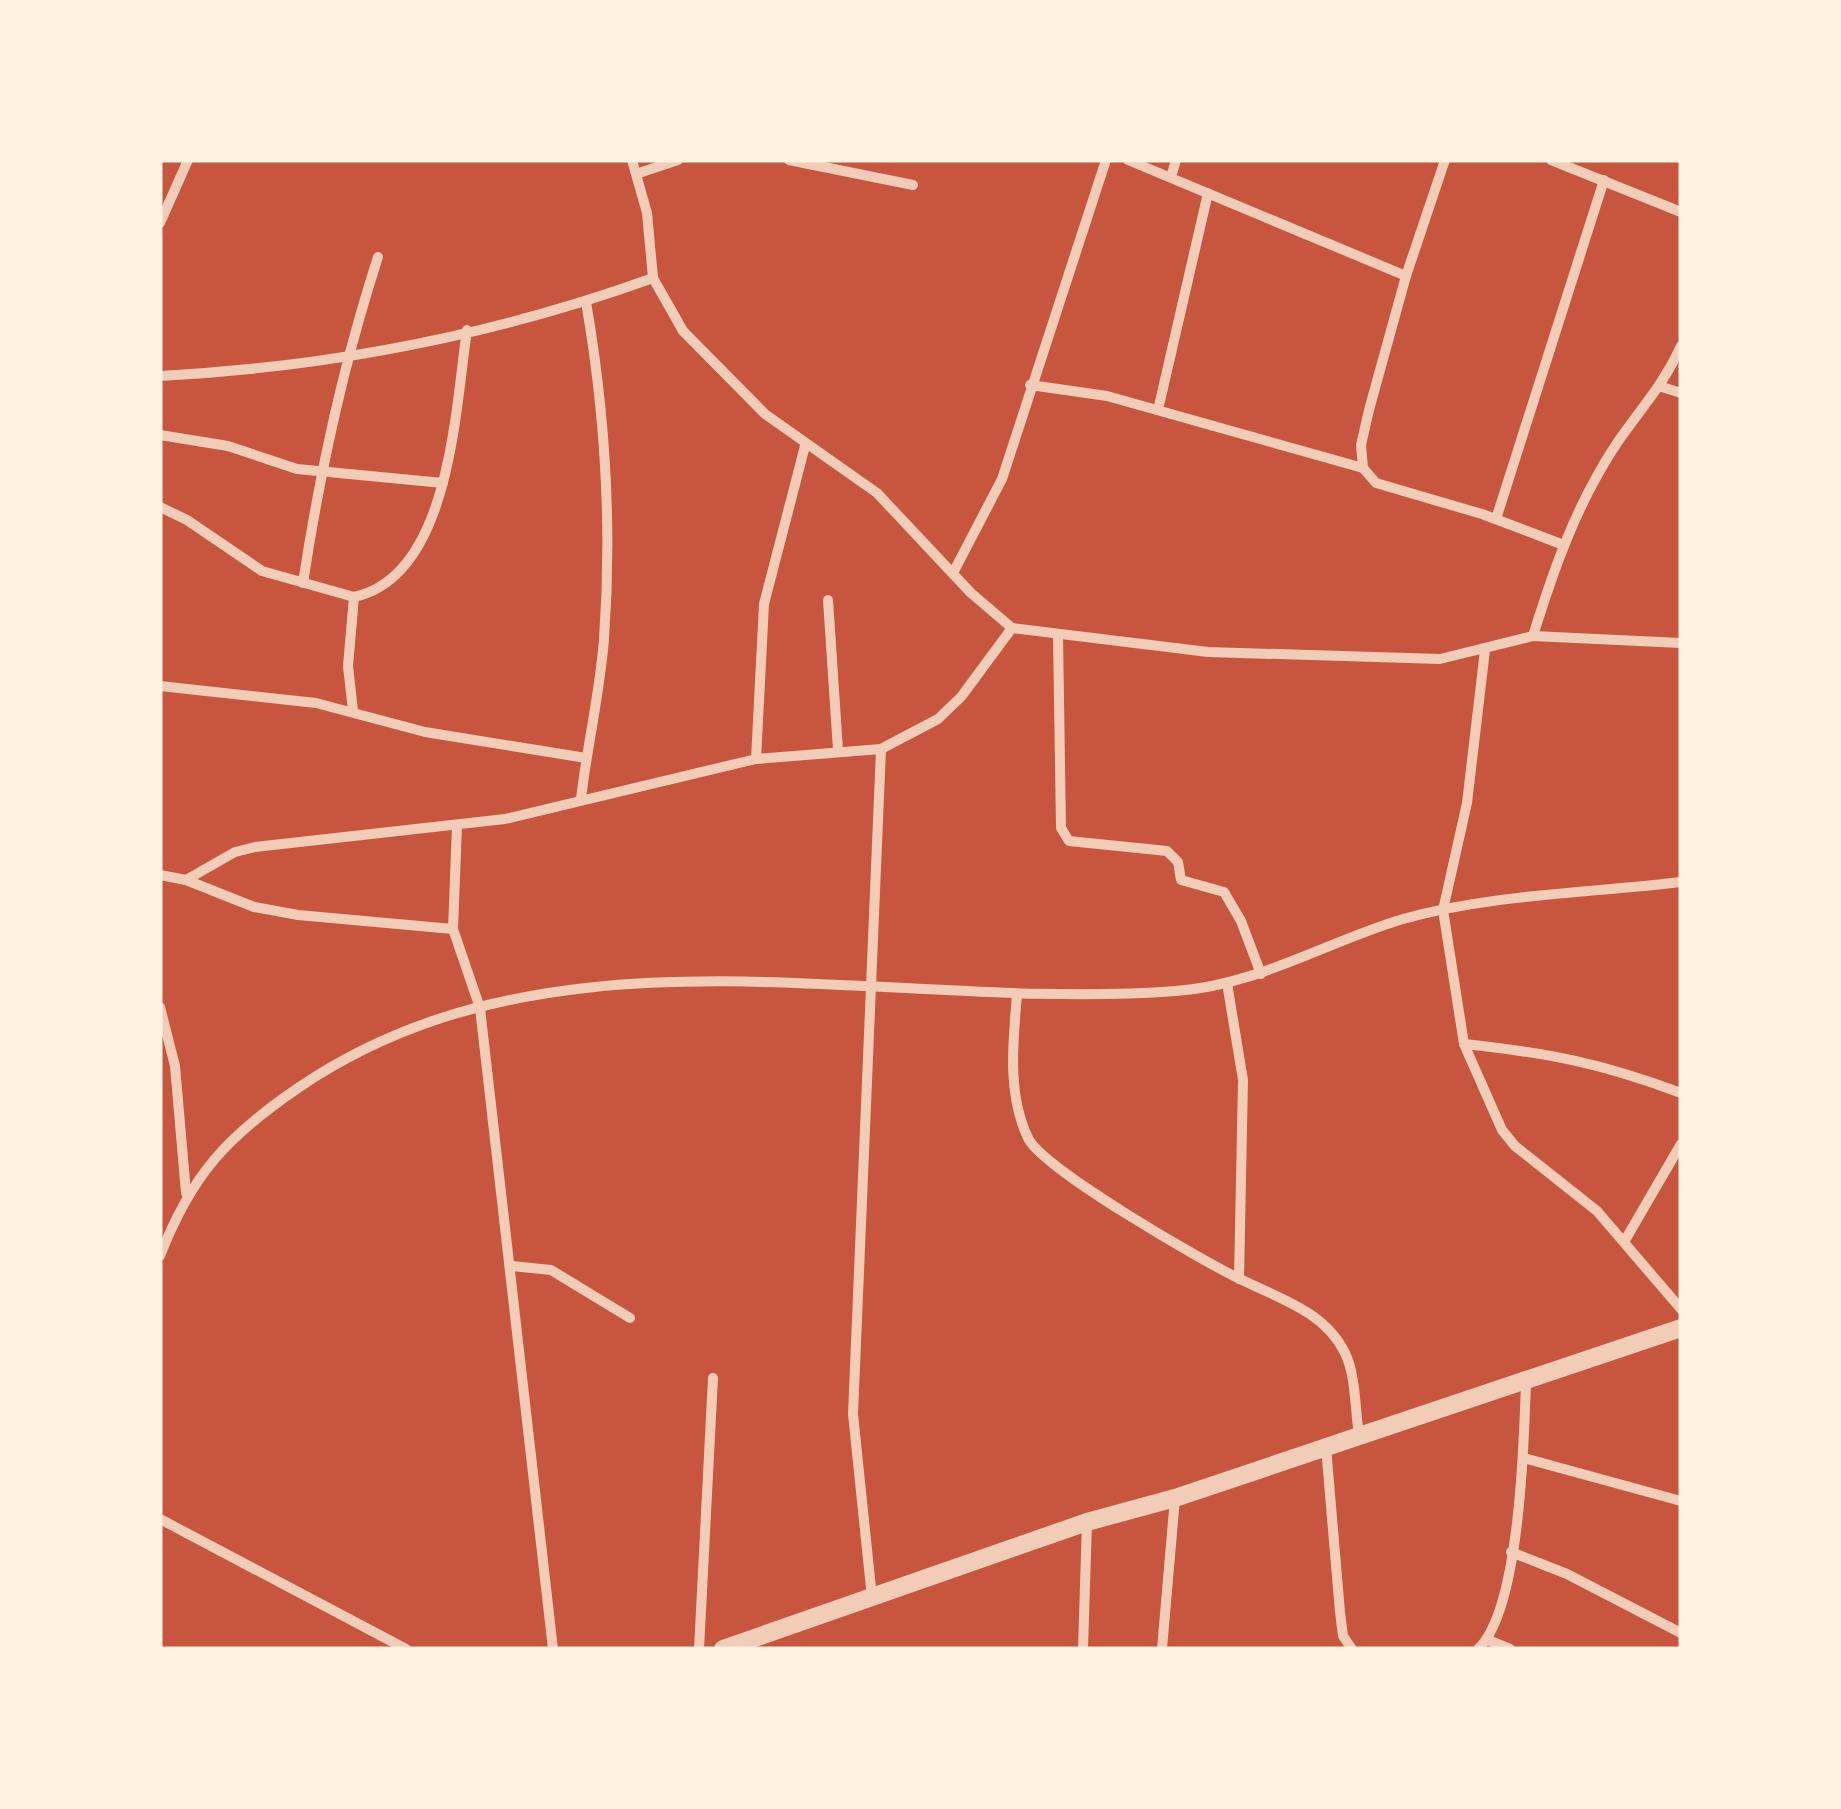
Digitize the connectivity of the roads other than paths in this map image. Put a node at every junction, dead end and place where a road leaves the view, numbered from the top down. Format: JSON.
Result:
{"nodes":[{"id":1,"x":188,"y":160,"type":"edge"},
{"id":2,"x":632,"y":160,"type":"edge"},
{"id":3,"x":678,"y":160,"type":"edge"},
{"id":4,"x":789,"y":160,"type":"edge"},
{"id":5,"x":1106,"y":160,"type":"edge"},
{"id":6,"x":1128,"y":160,"type":"edge"},
{"id":7,"x":1176,"y":160,"type":"edge"},
{"id":8,"x":1445,"y":160,"type":"edge"},
{"id":9,"x":1551,"y":160,"type":"edge"},
{"id":10,"x":639,"y":173,"type":"junction"},
{"id":11,"x":1171,"y":178,"type":"junction"},
{"id":12,"x":1604,"y":180,"type":"junction"},
{"id":13,"x":913,"y":185,"type":"dead end"},
{"id":14,"x":1208,"y":193,"type":"junction"},
{"id":15,"x":1681,"y":212,"type":"edge"},
{"id":16,"x":160,"y":223,"type":"edge"},
{"id":17,"x":378,"y":256,"type":"dead end"},
{"id":18,"x":1406,"y":276,"type":"junction"},
{"id":19,"x":653,"y":278,"type":"junction"},
{"id":20,"x":586,"y":302,"type":"junction"},
{"id":21,"x":468,"y":330,"type":"junction"},
{"id":22,"x":1681,"y":346,"type":"edge"},
{"id":23,"x":345,"y":359,"type":"junction"},
{"id":24,"x":160,"y":376,"type":"edge"},
{"id":25,"x":1030,"y":385,"type":"junction"},
{"id":26,"x":1662,"y":387,"type":"junction"},
{"id":27,"x":1681,"y":393,"type":"edge"},
{"id":28,"x":1158,"y":410,"type":"junction"},
{"id":29,"x":160,"y":435,"type":"edge"},
{"id":30,"x":805,"y":446,"type":"junction"},
{"id":31,"x":1363,"y":468,"type":"junction"},
{"id":32,"x":320,"y":472,"type":"junction"},
{"id":33,"x":443,"y":483,"type":"junction"},
{"id":34,"x":160,"y":507,"type":"edge"},
{"id":35,"x":1496,"y":520,"type":"junction"},
{"id":36,"x":1562,"y":544,"type":"junction"},
{"id":37,"x":952,"y":573,"type":"junction"},
{"id":38,"x":303,"y":584,"type":"junction"},
{"id":39,"x":354,"y":597,"type":"junction"},
{"id":40,"x":828,"y":600,"type":"dead end"},
{"id":41,"x":1012,"y":628,"type":"junction"},
{"id":42,"x":1058,"y":634,"type":"junction"},
{"id":43,"x":1533,"y":636,"type":"junction"},
{"id":44,"x":1681,"y":643,"type":"edge"},
{"id":45,"x":1485,"y":650,"type":"junction"},
{"id":46,"x":160,"y":686,"type":"edge"},
{"id":47,"x":353,"y":711,"type":"junction"},
{"id":48,"x":881,"y":749,"type":"junction"},
{"id":49,"x":838,"y":750,"type":"junction"},
{"id":50,"x":586,"y":758,"type":"junction"},
{"id":51,"x":756,"y":760,"type":"junction"},
{"id":52,"x":581,"y":799,"type":"junction"},
{"id":53,"x":457,"y":826,"type":"junction"},
{"id":54,"x":160,"y":874,"type":"edge"},
{"id":55,"x":186,"y":880,"type":"junction"},
{"id":56,"x":1681,"y":882,"type":"edge"},
{"id":57,"x":1443,"y":910,"type":"junction"},
{"id":58,"x":453,"y":929,"type":"junction"},
{"id":59,"x":1261,"y":974,"type":"junction"},
{"id":60,"x":1227,"y":983,"type":"junction"},
{"id":61,"x":874,"y":988,"type":"junction"},
{"id":62,"x":1017,"y":995,"type":"junction"},
{"id":63,"x":160,"y":1007,"type":"edge"},
{"id":64,"x":480,"y":1008,"type":"junction"},
{"id":65,"x":1464,"y":1044,"type":"junction"},
{"id":66,"x":1681,"y":1092,"type":"edge"},
{"id":67,"x":1681,"y":1144,"type":"edge"},
{"id":68,"x":186,"y":1193,"type":"junction"},
{"id":69,"x":1624,"y":1242,"type":"junction"},
{"id":70,"x":160,"y":1256,"type":"edge"},
{"id":71,"x":512,"y":1266,"type":"junction"},
{"id":72,"x":1239,"y":1279,"type":"junction"},
{"id":73,"x":1681,"y":1309,"type":"edge"},
{"id":74,"x":630,"y":1318,"type":"dead end"},
{"id":75,"x":1681,"y":1328,"type":"edge"},
{"id":76,"x":713,"y":1378,"type":"dead end"},
{"id":77,"x":1526,"y":1382,"type":"junction"},
{"id":78,"x":1359,"y":1436,"type":"junction"},
{"id":79,"x":1326,"y":1448,"type":"junction"},
{"id":80,"x":1524,"y":1458,"type":"junction"},
{"id":81,"x":1175,"y":1498,"type":"junction"},
{"id":82,"x":1681,"y":1501,"type":"edge"},
{"id":83,"x":160,"y":1519,"type":"edge"},
{"id":84,"x":1087,"y":1522,"type":"junction"},
{"id":85,"x":1511,"y":1552,"type":"junction"},
{"id":86,"x":872,"y":1599,"type":"junction"},
{"id":87,"x":1681,"y":1632,"type":"edge"},
{"id":88,"x":1488,"y":1640,"type":"junction"},
{"id":89,"x":406,"y":1649,"type":"edge"},
{"id":90,"x":553,"y":1649,"type":"edge"},
{"id":91,"x":699,"y":1649,"type":"edge"},
{"id":92,"x":723,"y":1649,"type":"edge"},
{"id":93,"x":1083,"y":1649,"type":"edge"},
{"id":94,"x":1162,"y":1649,"type":"edge"},
{"id":95,"x":1352,"y":1649,"type":"edge"},
{"id":96,"x":1478,"y":1649,"type":"edge"},
{"id":97,"x":1510,"y":1649,"type":"edge"}],
"edges":[{"from":1,"to":16,"type":"street"},
{"from":2,"to":10,"type":"street"},
{"from":3,"to":10,"type":"street"},
{"from":4,"to":13,"type":"street"},
{"from":5,"to":25,"type":"street"},
{"from":6,"to":11,"type":"street"},
{"from":7,"to":11,"type":"street"},
{"from":8,"to":18,"type":"street"},
{"from":9,"to":12,"type":"street"},
{"from":10,"to":19,"type":"street"},
{"from":11,"to":14,"type":"street"},
{"from":12,"to":15,"type":"street"},
{"from":12,"to":35,"type":"street"},
{"from":14,"to":18,"type":"street"},
{"from":14,"to":28,"type":"street"},
{"from":17,"to":23,"type":"street"},
{"from":18,"to":31,"type":"street"},
{"from":19,"to":20,"type":"street"},
{"from":19,"to":30,"type":"street"},
{"from":20,"to":21,"type":"street"},
{"from":20,"to":50,"type":"street"},
{"from":21,"to":23,"type":"street"},
{"from":21,"to":33,"type":"street"},
{"from":22,"to":26,"type":"street"},
{"from":23,"to":24,"type":"street"},
{"from":23,"to":32,"type":"street"},
{"from":25,"to":28,"type":"street"},
{"from":25,"to":37,"type":"street"},
{"from":26,"to":27,"type":"street"},
{"from":26,"to":36,"type":"street"},
{"from":28,"to":31,"type":"street"},
{"from":29,"to":32,"type":"street"},
{"from":30,"to":37,"type":"street"},
{"from":30,"to":51,"type":"street"},
{"from":31,"to":35,"type":"street"},
{"from":32,"to":33,"type":"street"},
{"from":32,"to":38,"type":"street"},
{"from":33,"to":39,"type":"street"},
{"from":34,"to":38,"type":"street"},
{"from":35,"to":36,"type":"street"},
{"from":36,"to":43,"type":"street"},
{"from":37,"to":41,"type":"street"},
{"from":38,"to":39,"type":"street"},
{"from":39,"to":47,"type":"street"},
{"from":40,"to":49,"type":"street"},
{"from":41,"to":42,"type":"street"},
{"from":41,"to":48,"type":"street"},
{"from":42,"to":45,"type":"street"},
{"from":42,"to":59,"type":"street"},
{"from":43,"to":44,"type":"street"},
{"from":43,"to":45,"type":"street"},
{"from":45,"to":57,"type":"street"},
{"from":46,"to":47,"type":"street"},
{"from":47,"to":50,"type":"street"},
{"from":48,"to":49,"type":"street"},
{"from":48,"to":61,"type":"street"},
{"from":49,"to":51,"type":"street"},
{"from":50,"to":52,"type":"street"},
{"from":51,"to":52,"type":"street"},
{"from":52,"to":53,"type":"street"},
{"from":53,"to":55,"type":"street"},
{"from":53,"to":58,"type":"street"},
{"from":54,"to":55,"type":"street"},
{"from":55,"to":58,"type":"street"},
{"from":56,"to":57,"type":"street"},
{"from":57,"to":59,"type":"street"},
{"from":57,"to":65,"type":"street"},
{"from":58,"to":64,"type":"street"},
{"from":59,"to":60,"type":"street"},
{"from":60,"to":62,"type":"street"},
{"from":60,"to":72,"type":"street"},
{"from":61,"to":62,"type":"street"},
{"from":61,"to":64,"type":"street"},
{"from":61,"to":86,"type":"street"},
{"from":62,"to":72,"type":"street"},
{"from":63,"to":68,"type":"street"},
{"from":64,"to":68,"type":"street"},
{"from":64,"to":71,"type":"street"},
{"from":65,"to":66,"type":"street"},
{"from":65,"to":69,"type":"street"},
{"from":67,"to":69,"type":"street"},
{"from":68,"to":70,"type":"street"},
{"from":69,"to":73,"type":"street"},
{"from":71,"to":74,"type":"street"},
{"from":71,"to":90,"type":"street"},
{"from":72,"to":78,"type":"street"},
{"from":75,"to":77,"type":"street"},
{"from":76,"to":91,"type":"street"},
{"from":77,"to":78,"type":"street"},
{"from":77,"to":80,"type":"street"},
{"from":78,"to":79,"type":"street"},
{"from":79,"to":81,"type":"street"},
{"from":79,"to":95,"type":"street"},
{"from":80,"to":82,"type":"street"},
{"from":80,"to":85,"type":"street"},
{"from":81,"to":84,"type":"street"},
{"from":81,"to":94,"type":"street"},
{"from":83,"to":89,"type":"street"},
{"from":84,"to":86,"type":"street"},
{"from":84,"to":93,"type":"street"},
{"from":85,"to":87,"type":"street"},
{"from":85,"to":88,"type":"street"},
{"from":86,"to":92,"type":"street"},
{"from":88,"to":96,"type":"street"},
{"from":88,"to":97,"type":"street"}]}
